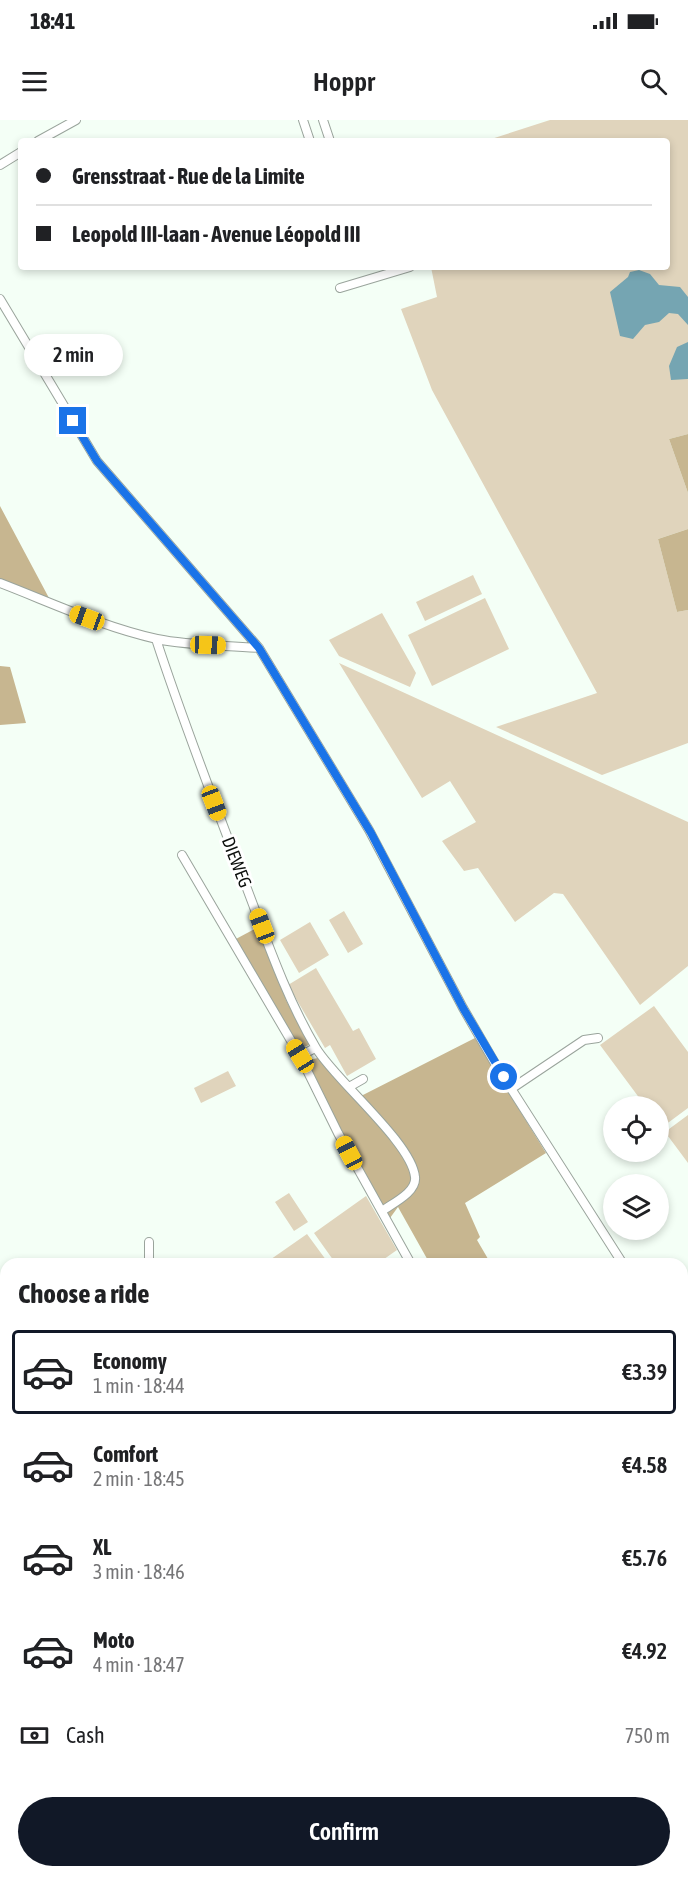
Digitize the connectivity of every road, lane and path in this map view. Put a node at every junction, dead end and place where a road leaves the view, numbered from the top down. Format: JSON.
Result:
{"nodes":[{"id":1,"x":76,"y":120,"type":"edge"},
{"id":2,"x":303,"y":120,"type":"edge"},
{"id":3,"x":323,"y":120,"type":"edge"},
{"id":4,"x":43,"y":138,"type":"edge"},
{"id":5,"x":309,"y":138,"type":"edge"},
{"id":6,"x":329,"y":138,"type":"edge"},
{"id":7,"x":18,"y":154,"type":"edge"},
{"id":8,"x":0,"y":165,"type":"edge"},
{"id":9,"x":387,"y":270,"type":"edge"},
{"id":10,"x":340,"y":288,"type":"dead end"},
{"id":11,"x":0,"y":299,"type":"edge"},
{"id":12,"x":0,"y":583,"type":"edge"},
{"id":13,"x":156,"y":639,"type":"junction"},
{"id":14,"x":259,"y":648,"type":"junction"},
{"id":15,"x":182,"y":855,"type":"dead end"},
{"id":16,"x":598,"y":1038,"type":"dead end"},
{"id":17,"x":315,"y":1048,"type":"junction"},
{"id":18,"x":300,"y":1056,"type":"junction"},
{"id":19,"x":363,"y":1079,"type":"dead end"},
{"id":20,"x":349,"y":1087,"type":"junction"},
{"id":21,"x":512,"y":1089,"type":"junction"},
{"id":22,"x":382,"y":1211,"type":"junction"},
{"id":23,"x":149,"y":1242,"type":"dead end"},
{"id":24,"x":150,"y":1258,"type":"edge"},
{"id":25,"x":408,"y":1258,"type":"edge"},
{"id":26,"x":619,"y":1258,"type":"edge"}],
"edges":[{"from":1,"to":4,"type":"street"},
{"from":2,"to":5,"type":"street"},
{"from":3,"to":6,"type":"street"},
{"from":7,"to":8,"type":"street"},
{"from":9,"to":10,"type":"street"},
{"from":11,"to":14,"type":"street"},
{"from":12,"to":13,"type":"street"},
{"from":13,"to":14,"type":"street"},
{"from":13,"to":17,"type":"street","name":"DIEWEG"},
{"from":14,"to":21,"type":"street"},
{"from":15,"to":18,"type":"street"},
{"from":16,"to":21,"type":"street"},
{"from":17,"to":18,"type":"street"},
{"from":17,"to":20,"type":"street","name":"DIEWEG"},
{"from":18,"to":22,"type":"street"},
{"from":19,"to":20,"type":"street"},
{"from":20,"to":22,"type":"street","name":"DIEWEG"},
{"from":21,"to":26,"type":"street"},
{"from":22,"to":25,"type":"street"},
{"from":23,"to":24,"type":"street"}]}
